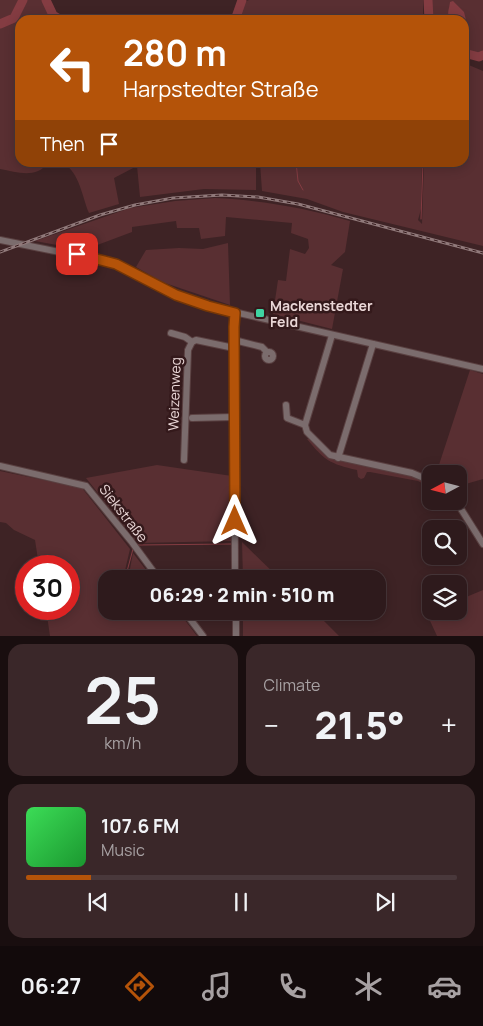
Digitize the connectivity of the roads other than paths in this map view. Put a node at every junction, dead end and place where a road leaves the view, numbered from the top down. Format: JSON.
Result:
{"nodes":[{"id":1,"x":0,"y":240,"type":"edge"},
{"id":2,"x":235,"y":313,"type":"junction"},
{"id":3,"x":172,"y":333,"type":"dead end"},
{"id":4,"x":332,"y":335,"type":"junction"},
{"id":5,"x":234,"y":340,"type":"junction"},
{"id":6,"x":192,"y":342,"type":"junction"},
{"id":7,"x":373,"y":344,"type":"junction"},
{"id":8,"x":234,"y":348,"type":"junction"},
{"id":9,"x":267,"y":352,"type":"dead end"},
{"id":10,"x":483,"y":369,"type":"edge"},
{"id":11,"x":286,"y":405,"type":"dead end"},
{"id":12,"x":234,"y":417,"type":"junction"},
{"id":13,"x":192,"y":418,"type":"dead end"},
{"id":14,"x":306,"y":425,"type":"junction"},
{"id":15,"x":338,"y":458,"type":"junction"},
{"id":16,"x":184,"y":460,"type":"dead end"},
{"id":17,"x":0,"y":466,"type":"edge"},
{"id":18,"x":422,"y":477,"type":"edge"},
{"id":19,"x":462,"y":510,"type":"edge"},
{"id":20,"x":483,"y":544,"type":"edge"},
{"id":21,"x":152,"y":570,"type":"edge"},
{"id":22,"x":236,"y":570,"type":"edge"},
{"id":23,"x":191,"y":620,"type":"edge"},
{"id":24,"x":236,"y":620,"type":"edge"},
{"id":25,"x":203,"y":636,"type":"edge"},
{"id":26,"x":236,"y":636,"type":"edge"}],
"edges":[{"from":1,"to":2,"type":"street"},
{"from":2,"to":4,"type":"street"},
{"from":2,"to":5,"type":"street"},
{"from":3,"to":6,"type":"street"},
{"from":4,"to":7,"type":"street"},
{"from":4,"to":14,"type":"street"},
{"from":5,"to":8,"type":"street"},
{"from":5,"to":9,"type":"street"},
{"from":6,"to":8,"type":"street","name":"Weizenweg"},
{"from":6,"to":16,"type":"street","name":"Weizenweg"},
{"from":7,"to":10,"type":"street"},
{"from":7,"to":15,"type":"street"},
{"from":8,"to":12,"type":"street"},
{"from":11,"to":14,"type":"street"},
{"from":12,"to":13,"type":"street"},
{"from":12,"to":22,"type":"street"},
{"from":14,"to":15,"type":"street"},
{"from":15,"to":18,"type":"street"},
{"from":17,"to":21,"type":"street","name":"Siekstraße"},
{"from":19,"to":20,"type":"street"},
{"from":23,"to":25,"type":"street"},
{"from":24,"to":26,"type":"street"}]}
